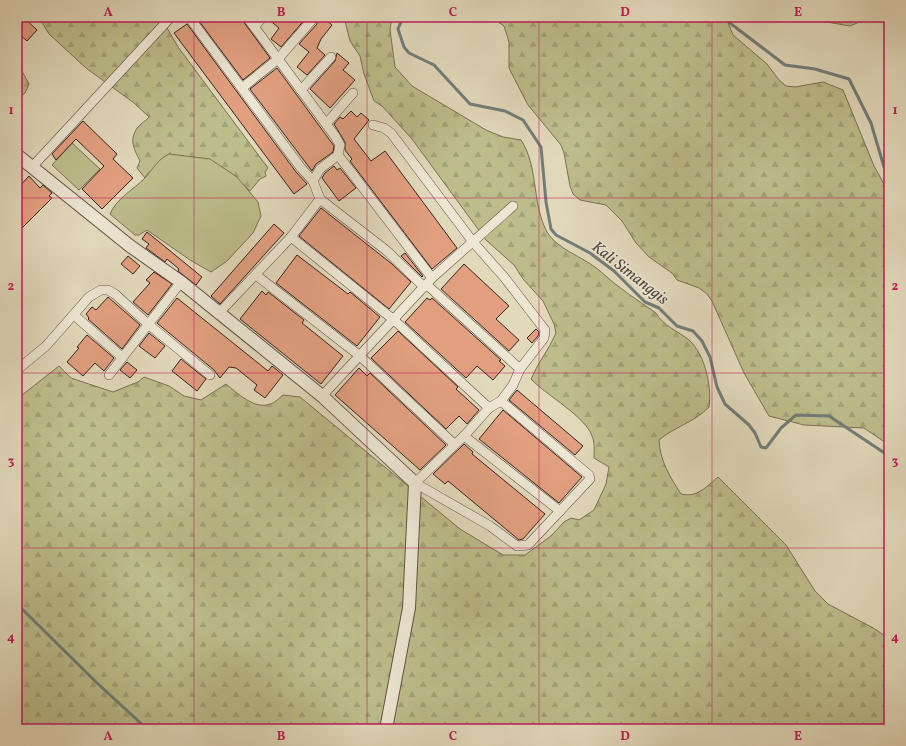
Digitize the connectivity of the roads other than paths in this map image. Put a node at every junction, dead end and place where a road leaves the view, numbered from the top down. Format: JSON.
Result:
{"nodes":[{"id":1,"x":171,"y":17,"type":"edge"},
{"id":2,"x":189,"y":17,"type":"edge"},
{"id":3,"x":247,"y":17,"type":"edge"},
{"id":4,"x":263,"y":17,"type":"edge"},
{"id":5,"x":312,"y":20,"type":"dead end"},
{"id":6,"x":255,"y":26,"type":"junction"},
{"id":7,"x":331,"y":57,"type":"dead end"},
{"id":8,"x":278,"y":59,"type":"junction"},
{"id":9,"x":242,"y":88,"type":"junction"},
{"id":10,"x":301,"y":90,"type":"junction"},
{"id":11,"x":352,"y":92,"type":"dead end"},
{"id":12,"x":326,"y":124,"type":"junction"},
{"id":13,"x":373,"y":125,"type":"dead end"},
{"id":14,"x":17,"y":155,"type":"edge"},
{"id":15,"x":338,"y":155,"type":"junction"},
{"id":16,"x":32,"y":167,"type":"junction"},
{"id":17,"x":313,"y":181,"type":"junction"},
{"id":18,"x":320,"y":199,"type":"junction"},
{"id":19,"x":512,"y":206,"type":"dead end"},
{"id":20,"x":291,"y":237,"type":"junction"},
{"id":21,"x":473,"y":242,"type":"junction"},
{"id":22,"x":256,"y":275,"type":"junction"},
{"id":23,"x":181,"y":282,"type":"junction"},
{"id":24,"x":428,"y":283,"type":"junction"},
{"id":25,"x":218,"y":314,"type":"junction"},
{"id":26,"x":74,"y":315,"type":"junction"},
{"id":27,"x":394,"y":320,"type":"junction"},
{"id":28,"x":148,"y":324,"type":"junction"},
{"id":29,"x":360,"y":356,"type":"junction"},
{"id":30,"x":122,"y":357,"type":"junction"},
{"id":31,"x":520,"y":369,"type":"junction"},
{"id":32,"x":17,"y":370,"type":"edge"},
{"id":33,"x":210,"y":374,"type":"dead end"},
{"id":34,"x":109,"y":375,"type":"dead end"},
{"id":35,"x":322,"y":396,"type":"junction"},
{"id":36,"x":501,"y":401,"type":"junction"},
{"id":37,"x":489,"y":408,"type":"junction"},
{"id":38,"x":464,"y":436,"type":"junction"},
{"id":39,"x":454,"y":444,"type":"junction"},
{"id":40,"x":415,"y":484,"type":"junction"},
{"id":41,"x":560,"y":511,"type":"junction"},
{"id":42,"x":386,"y":729,"type":"edge"}],
"edges":[{"from":1,"to":16,"type":"street"},
{"from":2,"to":9,"type":"street"},
{"from":3,"to":6,"type":"street"},
{"from":4,"to":6,"type":"street"},
{"from":5,"to":8,"type":"street"},
{"from":6,"to":8,"type":"street"},
{"from":7,"to":10,"type":"street"},
{"from":8,"to":9,"type":"street"},
{"from":8,"to":10,"type":"street"},
{"from":9,"to":17,"type":"street"},
{"from":10,"to":12,"type":"street"},
{"from":11,"to":12,"type":"street"},
{"from":12,"to":15,"type":"street"},
{"from":13,"to":21,"type":"street"},
{"from":14,"to":16,"type":"street"},
{"from":15,"to":17,"type":"street"},
{"from":15,"to":24,"type":"street"},
{"from":16,"to":23,"type":"street"},
{"from":17,"to":18,"type":"street"},
{"from":18,"to":20,"type":"street"},
{"from":18,"to":24,"type":"street"},
{"from":19,"to":21,"type":"street"},
{"from":20,"to":22,"type":"street"},
{"from":20,"to":27,"type":"street"},
{"from":21,"to":24,"type":"street"},
{"from":21,"to":31,"type":"street"},
{"from":22,"to":25,"type":"street"},
{"from":22,"to":29,"type":"street"},
{"from":23,"to":25,"type":"street"},
{"from":23,"to":28,"type":"street"},
{"from":24,"to":27,"type":"street"},
{"from":24,"to":31,"type":"street"},
{"from":25,"to":35,"type":"street"},
{"from":26,"to":28,"type":"street"},
{"from":26,"to":30,"type":"street"},
{"from":26,"to":32,"type":"street"},
{"from":27,"to":29,"type":"street"},
{"from":27,"to":37,"type":"street"},
{"from":28,"to":30,"type":"street"},
{"from":28,"to":33,"type":"street"},
{"from":29,"to":35,"type":"street"},
{"from":29,"to":39,"type":"street"},
{"from":30,"to":34,"type":"street"},
{"from":31,"to":36,"type":"street"},
{"from":35,"to":40,"type":"street"},
{"from":36,"to":37,"type":"street"},
{"from":36,"to":41,"type":"street"},
{"from":37,"to":38,"type":"street"},
{"from":38,"to":39,"type":"street"},
{"from":38,"to":41,"type":"street"},
{"from":39,"to":40,"type":"street"},
{"from":40,"to":41,"type":"street"},
{"from":40,"to":42,"type":"street"}]}
